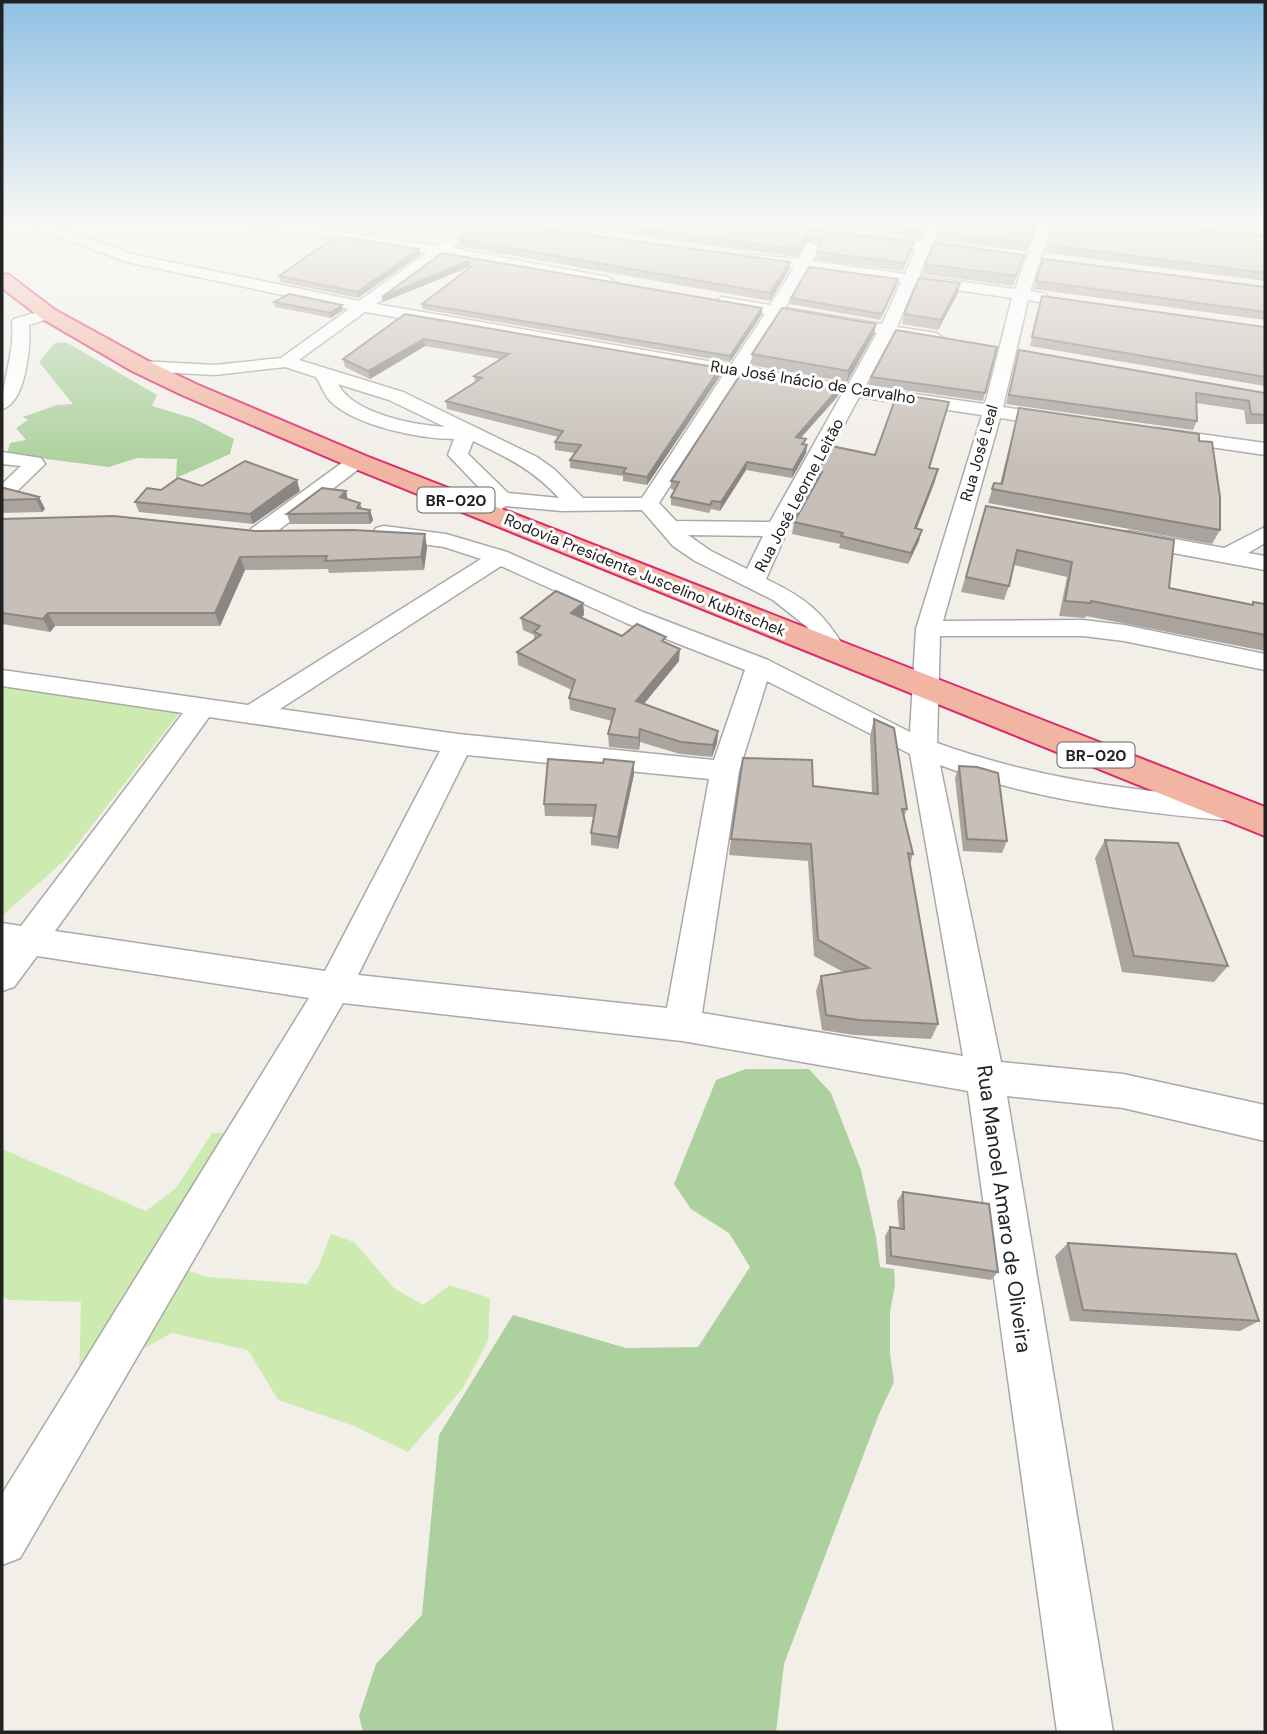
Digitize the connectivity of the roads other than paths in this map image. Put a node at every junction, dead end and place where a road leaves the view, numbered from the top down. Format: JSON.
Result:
{"nodes":[{"id":1,"x":33,"y":303,"type":"edge"},
{"id":2,"x":343,"y":303,"type":"edge"},
{"id":3,"x":369,"y":303,"type":"edge"},
{"id":4,"x":730,"y":303,"type":"edge"},
{"id":5,"x":779,"y":303,"type":"edge"},
{"id":6,"x":899,"y":303,"type":"edge"},
{"id":7,"x":1019,"y":303,"type":"edge"},
{"id":8,"x":363,"y":307,"type":"junction"},
{"id":9,"x":2,"y":309,"type":"edge"},
{"id":10,"x":774,"y":311,"type":"junction"},
{"id":11,"x":48,"y":314,"type":"junction"},
{"id":12,"x":20,"y":322,"type":"junction"},
{"id":13,"x":888,"y":329,"type":"junction"},
{"id":14,"x":2,"y":331,"type":"edge"},
{"id":15,"x":955,"y":341,"type":"edge"},
{"id":16,"x":286,"y":362,"type":"junction"},
{"id":17,"x":140,"y":366,"type":"junction"},
{"id":18,"x":734,"y":369,"type":"junction"},
{"id":19,"x":324,"y":375,"type":"junction"},
{"id":20,"x":854,"y":391,"type":"junction"},
{"id":21,"x":2,"y":403,"type":"edge"},
{"id":22,"x":992,"y":412,"type":"junction"},
{"id":23,"x":1074,"y":423,"type":"edge"},
{"id":24,"x":468,"y":432,"type":"junction"},
{"id":25,"x":1142,"y":432,"type":"edge"},
{"id":26,"x":1265,"y":449,"type":"edge"},
{"id":27,"x":2,"y":458,"type":"edge"},
{"id":28,"x":357,"y":461,"type":"junction"},
{"id":29,"x":2,"y":495,"type":"edge"},
{"id":30,"x":648,"y":504,"type":"junction"},
{"id":31,"x":493,"y":505,"type":"junction"},
{"id":32,"x":577,"y":505,"type":"junction"},
{"id":33,"x":963,"y":508,"type":"junction"},
{"id":34,"x":990,"y":512,"type":"edge"},
{"id":35,"x":668,"y":528,"type":"junction"},
{"id":36,"x":777,"y":529,"type":"junction"},
{"id":37,"x":358,"y":532,"type":"edge"},
{"id":38,"x":298,"y":533,"type":"edge"},
{"id":39,"x":1108,"y":534,"type":"edge"},
{"id":40,"x":1265,"y":534,"type":"edge"},
{"id":41,"x":1227,"y":556,"type":"junction"},
{"id":42,"x":499,"y":557,"type":"junction"},
{"id":43,"x":1265,"y":563,"type":"edge"},
{"id":44,"x":754,"y":580,"type":"junction"},
{"id":45,"x":928,"y":629,"type":"junction"},
{"id":46,"x":833,"y":650,"type":"junction"},
{"id":47,"x":1265,"y":662,"type":"edge"},
{"id":48,"x":759,"y":666,"type":"junction"},
{"id":49,"x":2,"y":678,"type":"edge"},
{"id":50,"x":928,"y":687,"type":"junction"},
{"id":51,"x":203,"y":706,"type":"junction"},
{"id":52,"x":251,"y":715,"type":"junction"},
{"id":53,"x":458,"y":744,"type":"junction"},
{"id":54,"x":923,"y":749,"type":"junction"},
{"id":55,"x":725,"y":771,"type":"junction"},
{"id":56,"x":1250,"y":816,"type":"edge"},
{"id":57,"x":15,"y":938,"type":"edge"},
{"id":58,"x":2,"y":978,"type":"edge"},
{"id":59,"x":334,"y":987,"type":"junction"},
{"id":60,"x":682,"y":1025,"type":"junction"},
{"id":61,"x":985,"y":1077,"type":"junction"},
{"id":62,"x":1265,"y":1123,"type":"edge"},
{"id":63,"x":2,"y":1540,"type":"edge"},
{"id":64,"x":1085,"y":1732,"type":"edge"}],
"edges":[{"from":1,"to":11,"type":"highway","name":"Rodovia Presidente Juscelino Kubitschek","number":"BR-020"},
{"from":2,"to":8,"type":"street","name":"Rua José Inácio de Carvalho"},
{"from":3,"to":8,"type":"street"},
{"from":4,"to":10,"type":"street"},
{"from":5,"to":10,"type":"street"},
{"from":6,"to":13,"type":"street","name":"Rua José Leorne Leitão"},
{"from":7,"to":22,"type":"street","name":"Rua José Leal"},
{"from":8,"to":16,"type":"street"},
{"from":8,"to":18,"type":"street","name":"Rua José Inácio de Carvalho"},
{"from":9,"to":12,"type":"street"},
{"from":10,"to":13,"type":"street"},
{"from":10,"to":18,"type":"street"},
{"from":11,"to":12,"type":"street"},
{"from":11,"to":17,"type":"highway","name":"Rodovia Presidente Juscelino Kubitschek","number":"BR-020"},
{"from":12,"to":14,"type":"street"},
{"from":12,"to":21,"type":"street"},
{"from":13,"to":15,"type":"street"},
{"from":13,"to":20,"type":"street","name":"Rua José Leorne Leitão"},
{"from":16,"to":17,"type":"street"},
{"from":16,"to":19,"type":"street"},
{"from":17,"to":28,"type":"highway","name":"Rodovia Presidente Juscelino Kubitschek","number":"BR-020"},
{"from":18,"to":20,"type":"street","name":"Rua José Inácio de Carvalho"},
{"from":18,"to":30,"type":"street"},
{"from":19,"to":24,"type":"street"},
{"from":19,"to":24,"type":"street"},
{"from":20,"to":22,"type":"street","name":"Rua José Inácio de Carvalho"},
{"from":20,"to":36,"type":"street","name":"Rua José Leorne Leitão"},
{"from":22,"to":23,"type":"street","name":"Rua José Inácio de Carvalho"},
{"from":22,"to":33,"type":"street","name":"Rua José Leal"},
{"from":24,"to":31,"type":"street"},
{"from":24,"to":32,"type":"street"},
{"from":25,"to":26,"type":"street"},
{"from":27,"to":29,"type":"street"},
{"from":28,"to":31,"type":"highway","name":"Rodovia Presidente Juscelino Kubitschek","number":"BR-020"},
{"from":28,"to":38,"type":"street"},
{"from":30,"to":32,"type":"street"},
{"from":30,"to":35,"type":"street"},
{"from":31,"to":32,"type":"street"},
{"from":31,"to":46,"type":"highway","name":"Rodovia Presidente Juscelino Kubitschek","number":"BR-020"},
{"from":33,"to":34,"type":"street"},
{"from":33,"to":45,"type":"street","name":"Rua José Leal"},
{"from":35,"to":36,"type":"street"},
{"from":35,"to":44,"type":"street"},
{"from":36,"to":44,"type":"street","name":"Rua José Leorne Leitão"},
{"from":37,"to":42,"type":"street"},
{"from":39,"to":41,"type":"street"},
{"from":40,"to":41,"type":"street"},
{"from":41,"to":43,"type":"street"},
{"from":42,"to":48,"type":"street"},
{"from":42,"to":52,"type":"street"},
{"from":44,"to":46,"type":"street"},
{"from":45,"to":47,"type":"street"},
{"from":45,"to":50,"type":"street","name":"Rua José Leal"},
{"from":46,"to":50,"type":"highway","name":"Rodovia Presidente Juscelino Kubitschek","number":"BR-020"},
{"from":48,"to":54,"type":"street"},
{"from":48,"to":55,"type":"street"},
{"from":49,"to":51,"type":"street"},
{"from":50,"to":54,"type":"street","name":"Rua Manoel Amaro de Oliveira"},
{"from":50,"to":56,"type":"highway","name":"Rodovia Presidente Juscelino Kubitschek","number":"BR-020"},
{"from":51,"to":52,"type":"street"},
{"from":51,"to":57,"type":"street"},
{"from":52,"to":53,"type":"street"},
{"from":53,"to":55,"type":"street"},
{"from":53,"to":59,"type":"street"},
{"from":54,"to":56,"type":"street"},
{"from":54,"to":61,"type":"street","name":"Rua Manoel Amaro de Oliveira"},
{"from":55,"to":60,"type":"street"},
{"from":57,"to":58,"type":"street"},
{"from":57,"to":59,"type":"street"},
{"from":59,"to":60,"type":"street"},
{"from":59,"to":63,"type":"street"},
{"from":60,"to":61,"type":"street"},
{"from":61,"to":62,"type":"street"},
{"from":61,"to":64,"type":"street","name":"Rua Manoel Amaro de Oliveira"}]}
